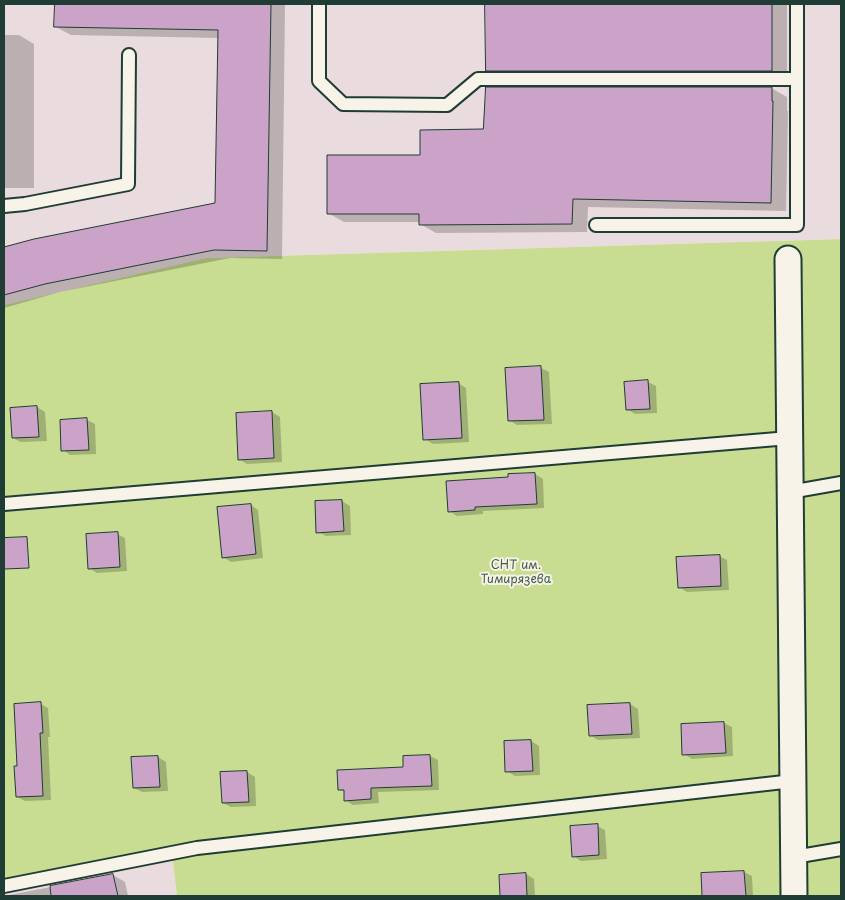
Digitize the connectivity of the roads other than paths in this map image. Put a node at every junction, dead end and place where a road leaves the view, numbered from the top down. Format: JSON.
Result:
{"nodes":[{"id":1,"x":319,"y":4,"type":"edge"},
{"id":2,"x":797,"y":4,"type":"edge"},
{"id":3,"x":129,"y":55,"type":"dead end"},
{"id":4,"x":797,"y":80,"type":"junction"},
{"id":5,"x":4,"y":206,"type":"edge"},
{"id":6,"x":596,"y":225,"type":"dead end"},
{"id":7,"x":788,"y":258,"type":"dead end"},
{"id":8,"x":789,"y":438,"type":"junction"},
{"id":9,"x":841,"y":483,"type":"edge"},
{"id":10,"x":790,"y":492,"type":"junction"},
{"id":11,"x":4,"y":504,"type":"edge"},
{"id":12,"x":793,"y":781,"type":"junction"},
{"id":13,"x":841,"y":849,"type":"edge"},
{"id":14,"x":794,"y":858,"type":"junction"},
{"id":15,"x":4,"y":886,"type":"edge"},
{"id":16,"x":794,"y":896,"type":"edge"}],
"edges":[{"from":1,"to":4,"type":"lane"},
{"from":2,"to":4,"type":"lane"},
{"from":3,"to":5,"type":"lane"},
{"from":4,"to":6,"type":"lane"},
{"from":7,"to":8,"type":"street"},
{"from":8,"to":10,"type":"street"},
{"from":8,"to":11,"type":"lane"},
{"from":9,"to":10,"type":"lane"},
{"from":10,"to":12,"type":"street"},
{"from":12,"to":14,"type":"street"},
{"from":12,"to":15,"type":"lane"},
{"from":13,"to":14,"type":"lane"},
{"from":14,"to":16,"type":"street"}]}
